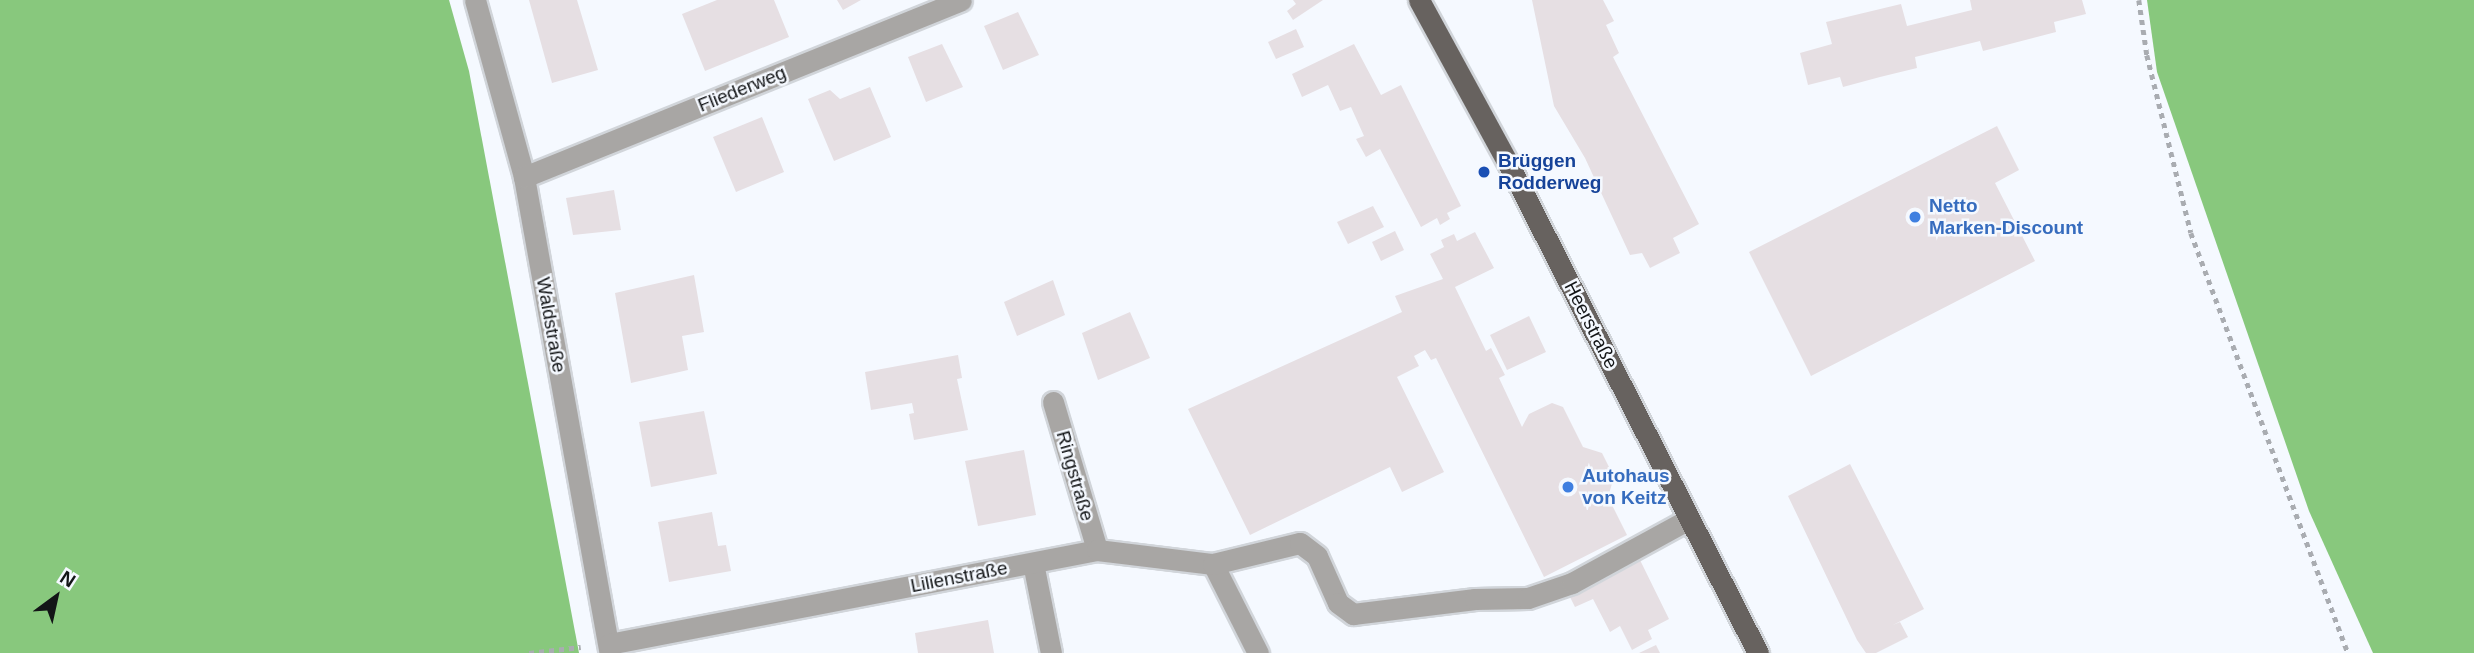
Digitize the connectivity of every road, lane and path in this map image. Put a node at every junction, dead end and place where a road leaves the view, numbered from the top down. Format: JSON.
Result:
{"nodes":[{"id":1,"x":475,"y":0,"type":"edge"},
{"id":2,"x":961,"y":0,"type":"edge"},
{"id":3,"x":1419,"y":0,"type":"edge"},
{"id":4,"x":2139,"y":0,"type":"edge"},
{"id":5,"x":524,"y":177,"type":"junction"},
{"id":6,"x":1054,"y":402,"type":"dead end"},
{"id":7,"x":1689,"y":519,"type":"junction"},
{"id":8,"x":1097,"y":550,"type":"junction"},
{"id":9,"x":1033,"y":563,"type":"junction"},
{"id":10,"x":1213,"y":564,"type":"junction"},
{"id":11,"x":610,"y":648,"type":"edge"},
{"id":12,"x":529,"y":653,"type":"edge"},
{"id":13,"x":1051,"y":653,"type":"edge"},
{"id":14,"x":1258,"y":653,"type":"edge"},
{"id":15,"x":1758,"y":653,"type":"edge"},
{"id":16,"x":2348,"y":653,"type":"edge"}],
"edges":[{"from":1,"to":5,"type":"street","name":"Waldstraße"},
{"from":2,"to":5,"type":"street","name":"Fliederweg"},
{"from":3,"to":7,"type":"main road","name":"Heerstraße"},
{"from":4,"to":16,"type":"path"},
{"from":5,"to":11,"type":"street","name":"Waldstraße"},
{"from":6,"to":8,"type":"street","name":"Ringstraße"},
{"from":7,"to":10,"type":"street"},
{"from":7,"to":15,"type":"main road","name":"Heerstraße"},
{"from":8,"to":9,"type":"street","name":"Lilienstraße"},
{"from":8,"to":10,"type":"street","name":"Lilienstraße"},
{"from":9,"to":11,"type":"street","name":"Lilienstraße"},
{"from":9,"to":13,"type":"street"},
{"from":10,"to":14,"type":"street"},
{"from":11,"to":12,"type":"path"}]}
